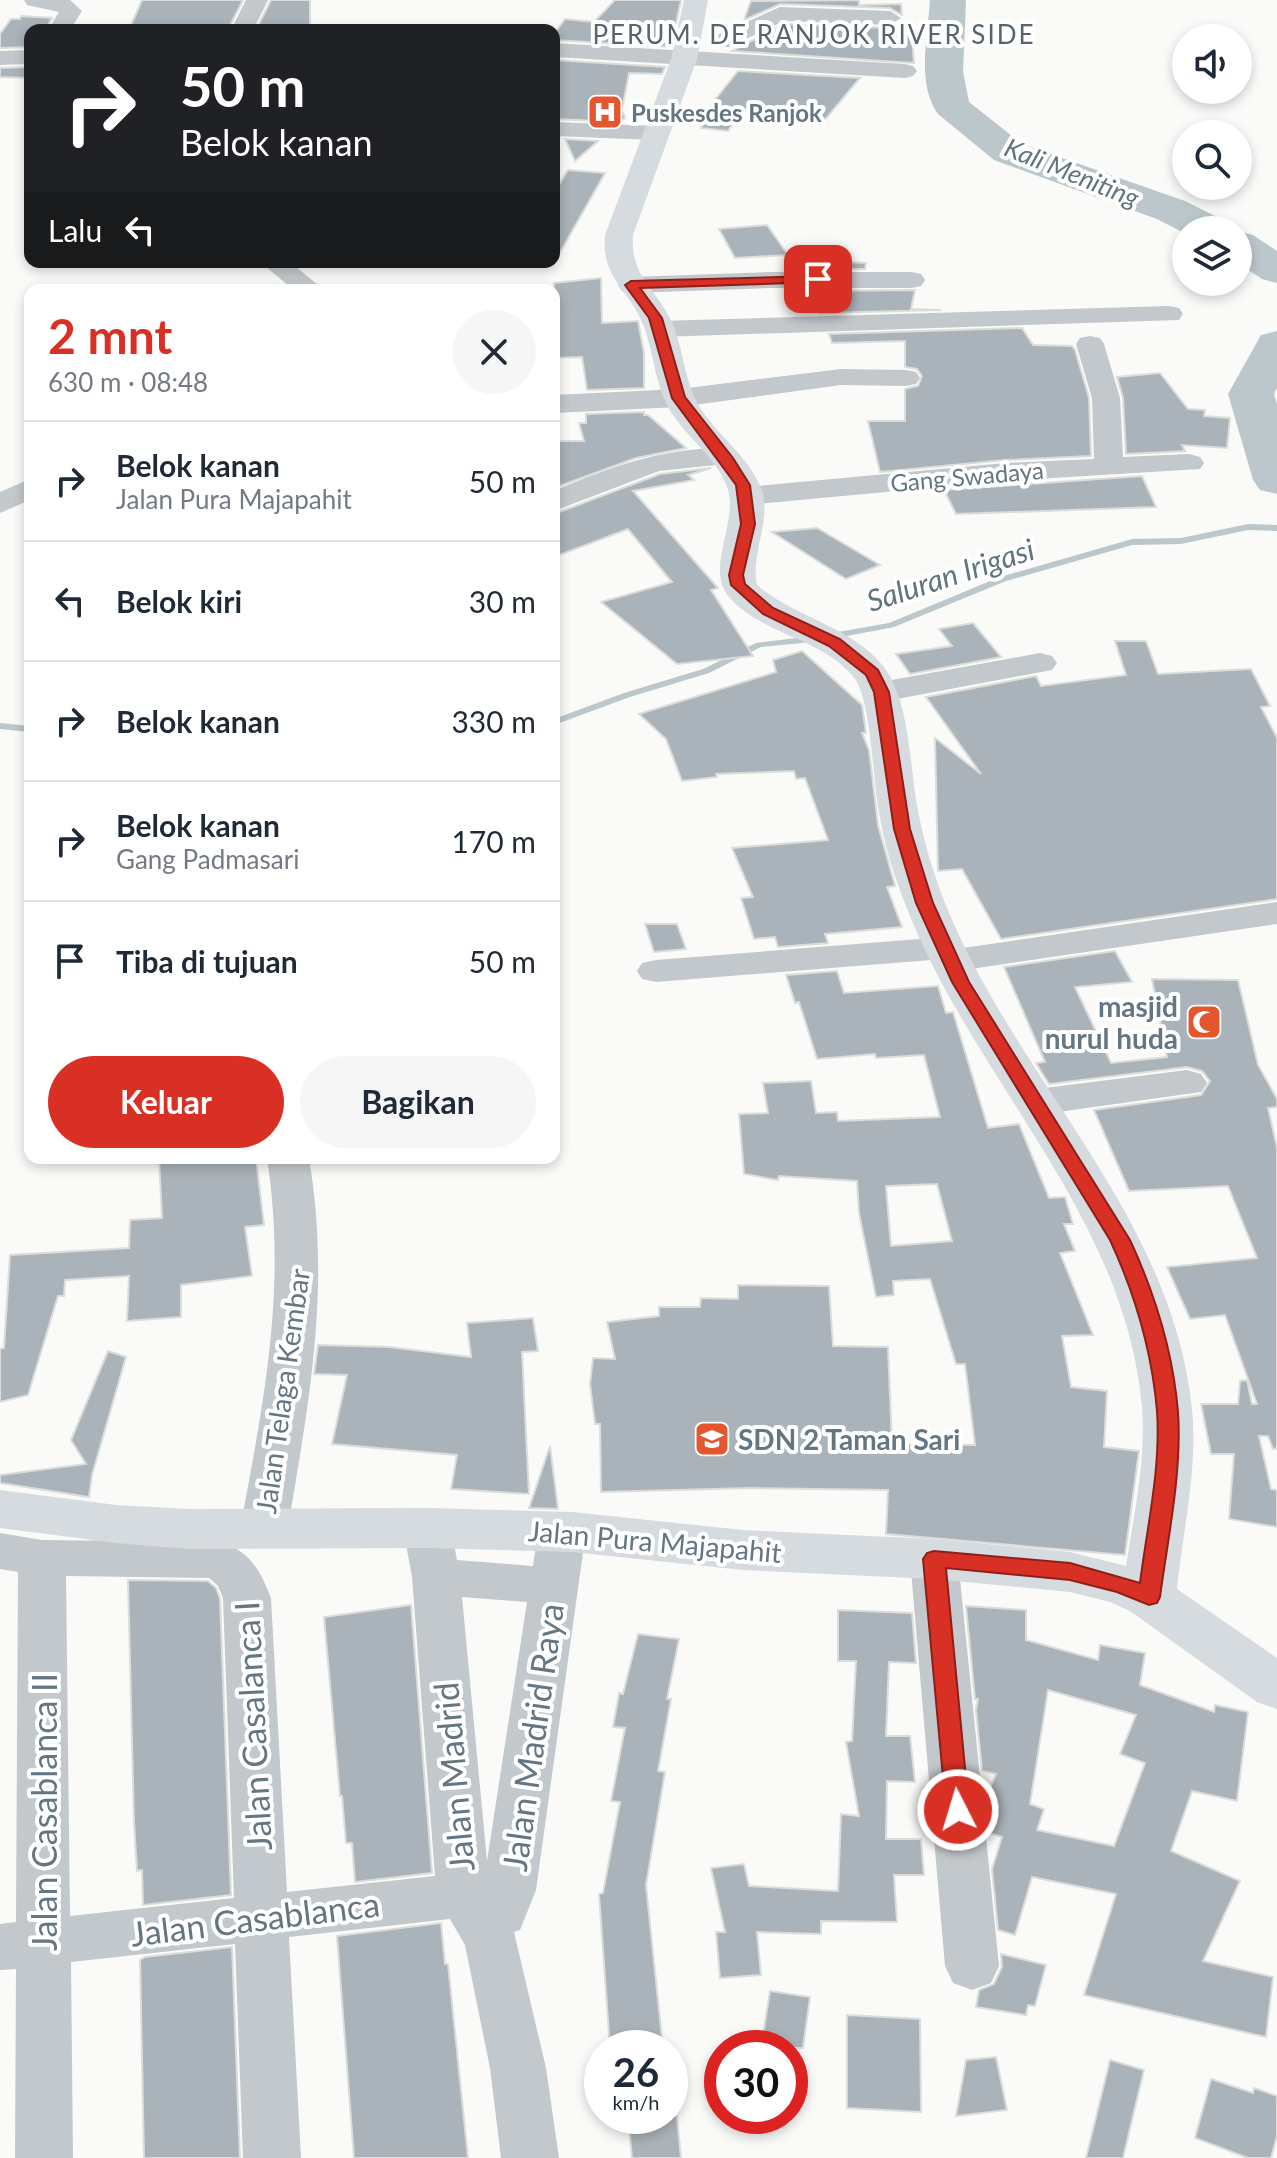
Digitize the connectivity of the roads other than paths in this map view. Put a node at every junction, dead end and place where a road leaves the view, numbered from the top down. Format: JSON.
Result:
{"nodes":[{"id":1,"x":35,"y":0,"type":"edge"},
{"id":2,"x":257,"y":0,"type":"edge"},
{"id":3,"x":696,"y":0,"type":"edge"},
{"id":4,"x":890,"y":18,"type":"dead end"},
{"id":5,"x":63,"y":24,"type":"edge"},
{"id":6,"x":245,"y":24,"type":"edge"},
{"id":7,"x":721,"y":42,"type":"junction"},
{"id":8,"x":560,"y":50,"type":"edge"},
{"id":9,"x":874,"y":50,"type":"dead end"},
{"id":10,"x":686,"y":55,"type":"junction"},
{"id":11,"x":24,"y":57,"type":"edge"},
{"id":12,"x":0,"y":58,"type":"edge"},
{"id":13,"x":905,"y":71,"type":"dead end"},
{"id":14,"x":560,"y":129,"type":"edge"},
{"id":15,"x":657,"y":133,"type":"junction"},
{"id":16,"x":281,"y":268,"type":"edge"},
{"id":17,"x":912,"y":280,"type":"dead end"},
{"id":18,"x":303,"y":284,"type":"edge"},
{"id":19,"x":631,"y":285,"type":"junction"},
{"id":20,"x":1169,"y":314,"type":"dead end"},
{"id":21,"x":659,"y":329,"type":"junction"},
{"id":22,"x":1090,"y":344,"type":"dead end"},
{"id":23,"x":906,"y":378,"type":"dead end"},
{"id":24,"x":679,"y":398,"type":"junction"},
{"id":25,"x":560,"y":404,"type":"edge"},
{"id":26,"x":724,"y":457,"type":"junction"},
{"id":27,"x":1189,"y":463,"type":"dead end"},
{"id":28,"x":1109,"y":466,"type":"junction"},
{"id":29,"x":24,"y":491,"type":"edge"},
{"id":30,"x":747,"y":496,"type":"junction"},
{"id":31,"x":560,"y":500,"type":"edge"},
{"id":32,"x":0,"y":504,"type":"edge"},
{"id":33,"x":1040,"y":663,"type":"dead end"},
{"id":34,"x":881,"y":692,"type":"junction"},
{"id":35,"x":1277,"y":913,"type":"edge"},
{"id":36,"x":947,"y":955,"type":"junction"},
{"id":37,"x":656,"y":971,"type":"dead end"},
{"id":38,"x":1187,"y":1083,"type":"dead end"},
{"id":39,"x":1037,"y":1102,"type":"junction"},
{"id":40,"x":289,"y":1164,"type":"edge"},
{"id":41,"x":0,"y":1509,"type":"edge"},
{"id":42,"x":264,"y":1529,"type":"junction"},
{"id":43,"x":562,"y":1531,"type":"junction"},
{"id":44,"x":432,"y":1553,"type":"junction"},
{"id":45,"x":21,"y":1555,"type":"edge"},
{"id":46,"x":934,"y":1559,"type":"junction"},
{"id":47,"x":554,"y":1586,"type":"junction"},
{"id":48,"x":1149,"y":1597,"type":"junction"},
{"id":49,"x":1277,"y":1687,"type":"edge"},
{"id":50,"x":262,"y":1901,"type":"junction"},
{"id":51,"x":488,"y":1908,"type":"junction"},
{"id":52,"x":22,"y":1945,"type":"edge"},
{"id":53,"x":972,"y":1966,"type":"dead end"},
{"id":54,"x":44,"y":2158,"type":"edge"},
{"id":55,"x":272,"y":2158,"type":"edge"},
{"id":56,"x":530,"y":2158,"type":"edge"}],
"edges":[{"from":1,"to":5,"type":"street"},
{"from":2,"to":6,"type":"street"},
{"from":3,"to":10,"type":"street"},
{"from":4,"to":7,"type":"street"},
{"from":7,"to":9,"type":"street"},
{"from":7,"to":10,"type":"street"},
{"from":8,"to":10,"type":"street"},
{"from":10,"to":13,"type":"street"},
{"from":10,"to":15,"type":"street"},
{"from":11,"to":12,"type":"street"},
{"from":14,"to":15,"type":"street"},
{"from":15,"to":19,"type":"street"},
{"from":16,"to":18,"type":"street"},
{"from":17,"to":19,"type":"street"},
{"from":19,"to":21,"type":"street"},
{"from":20,"to":21,"type":"street"},
{"from":21,"to":24,"type":"street"},
{"from":22,"to":28,"type":"street"},
{"from":23,"to":24,"type":"street"},
{"from":24,"to":25,"type":"street"},
{"from":24,"to":26,"type":"street"},
{"from":26,"to":30,"type":"street"},
{"from":26,"to":31,"type":"street"},
{"from":27,"to":28,"type":"street","name":"Gang Swadaya"},
{"from":28,"to":30,"type":"street","name":"Gang Swadaya"},
{"from":29,"to":32,"type":"street"},
{"from":30,"to":34,"type":"street"},
{"from":33,"to":34,"type":"street"},
{"from":34,"to":36,"type":"street"},
{"from":35,"to":36,"type":"street"},
{"from":36,"to":37,"type":"street"},
{"from":36,"to":39,"type":"street"},
{"from":38,"to":39,"type":"street"},
{"from":39,"to":48,"type":"street"},
{"from":40,"to":42,"type":"street","name":"Jalan Telaga Kembar"},
{"from":41,"to":42,"type":"street","name":"Jalan Pura Majapahit"},
{"from":42,"to":44,"type":"street","name":"Jalan Pura Majapahit"},
{"from":43,"to":44,"type":"street","name":"Jalan Pura Majapahit"},
{"from":43,"to":46,"type":"street","name":"Jalan Pura Majapahit"},
{"from":43,"to":47,"type":"street","name":"Jalan Madrid Raya"},
{"from":44,"to":47,"type":"street"},
{"from":44,"to":51,"type":"street","name":"Jalan Madrid"},
{"from":45,"to":50,"type":"street","name":"Jalan Casalanca I"},
{"from":45,"to":52,"type":"street","name":"Jalan Casablanca II"},
{"from":46,"to":48,"type":"street","name":"Jalan Pura Majapahit"},
{"from":46,"to":53,"type":"street"},
{"from":47,"to":51,"type":"street","name":"Jalan Madrid Raya"},
{"from":48,"to":49,"type":"street","name":"Jalan Pura Majapahit"},
{"from":50,"to":51,"type":"street","name":"Jalan Casablanca"},
{"from":50,"to":52,"type":"street","name":"Jalan Casablanca"},
{"from":50,"to":55,"type":"street","name":"Jalan Casalanca I"},
{"from":51,"to":56,"type":"street","name":"Jalan Madrid"},
{"from":52,"to":54,"type":"street","name":"Jalan Casablanca II"}]}
